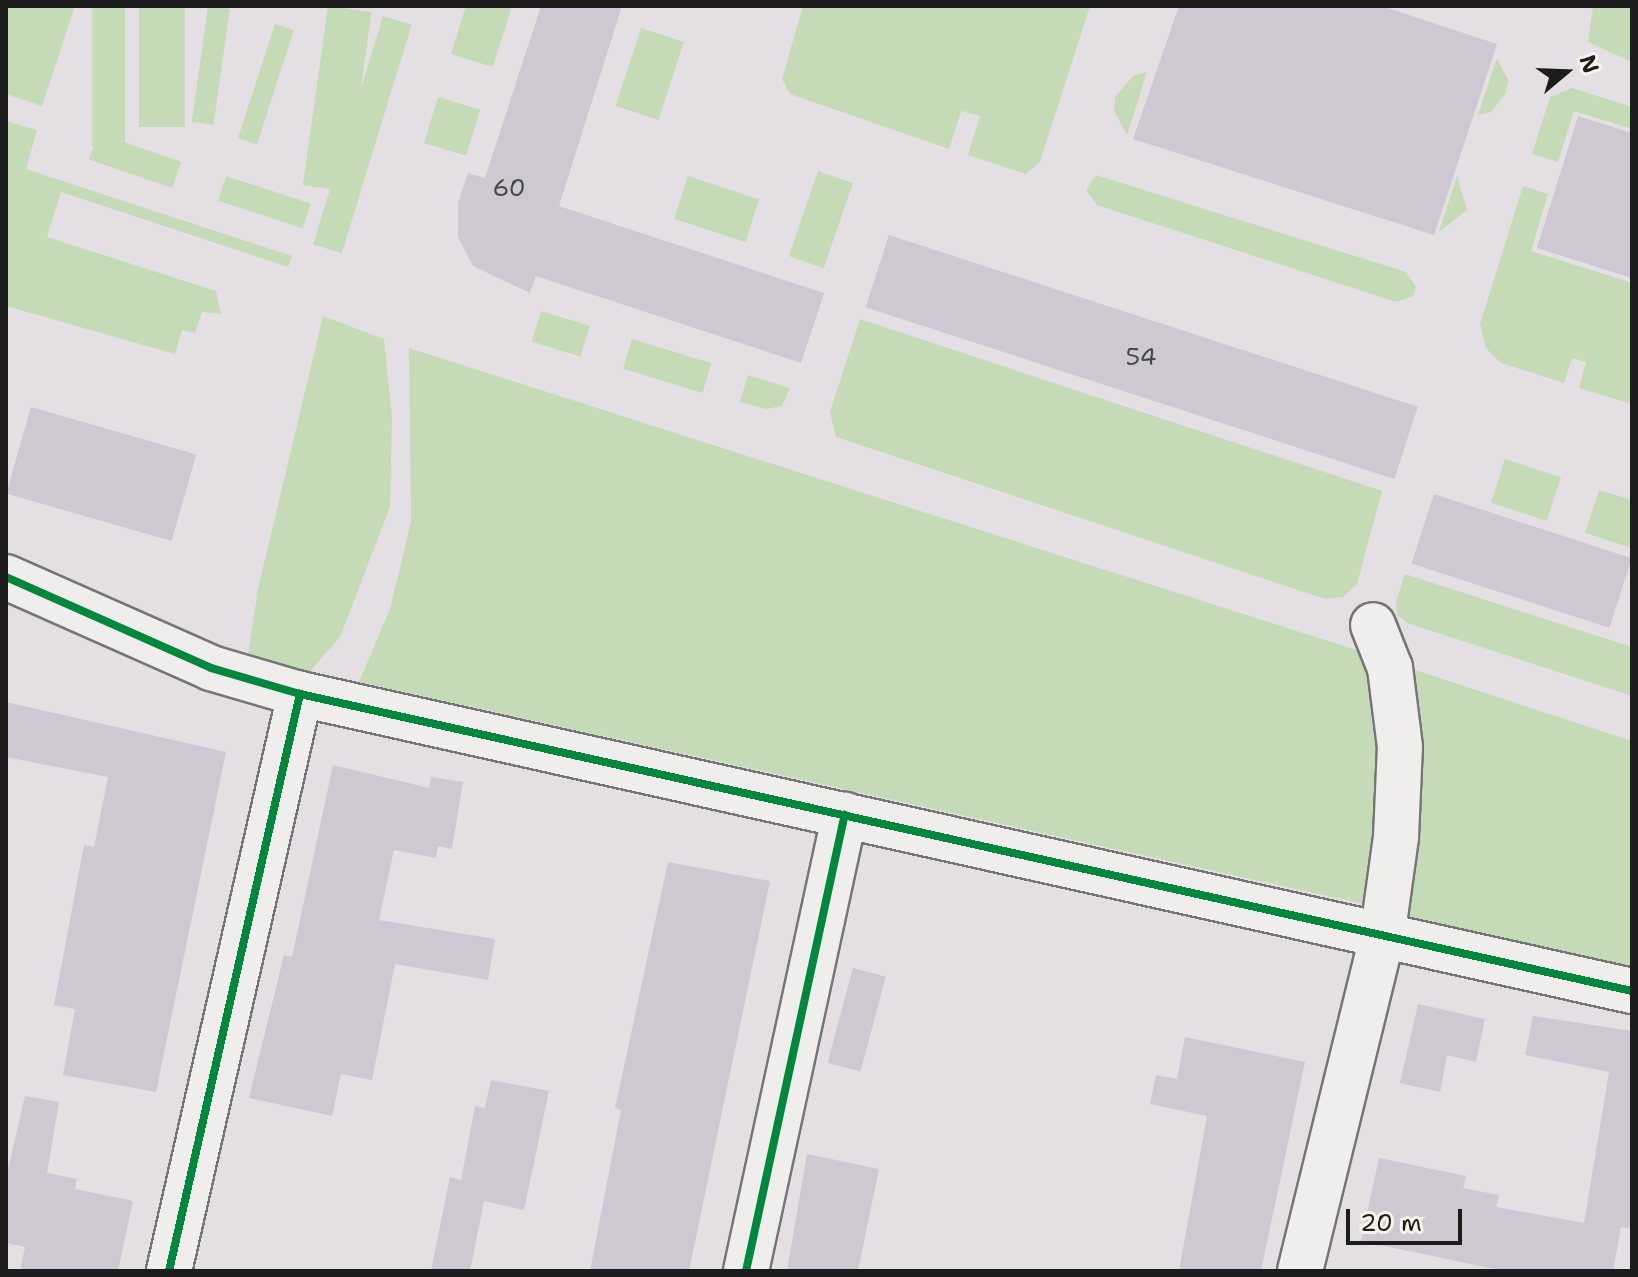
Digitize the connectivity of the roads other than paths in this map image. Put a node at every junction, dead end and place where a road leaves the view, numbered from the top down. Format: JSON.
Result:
{"nodes":[{"id":1,"x":6,"y":577,"type":"edge"},
{"id":2,"x":1373,"y":625,"type":"dead end"},
{"id":3,"x":300,"y":694,"type":"junction"},
{"id":4,"x":845,"y":815,"type":"junction"},
{"id":5,"x":1382,"y":938,"type":"junction"},
{"id":6,"x":1632,"y":991,"type":"edge"},
{"id":7,"x":169,"y":1271,"type":"edge"},
{"id":8,"x":746,"y":1271,"type":"edge"},
{"id":9,"x":1300,"y":1271,"type":"edge"}],
"edges":[{"from":1,"to":3,"type":"street"},
{"from":2,"to":5,"type":"street"},
{"from":3,"to":4,"type":"street"},
{"from":3,"to":7,"type":"street"},
{"from":4,"to":5,"type":"street"},
{"from":4,"to":8,"type":"street"},
{"from":5,"to":6,"type":"street"},
{"from":5,"to":9,"type":"street"}]}
